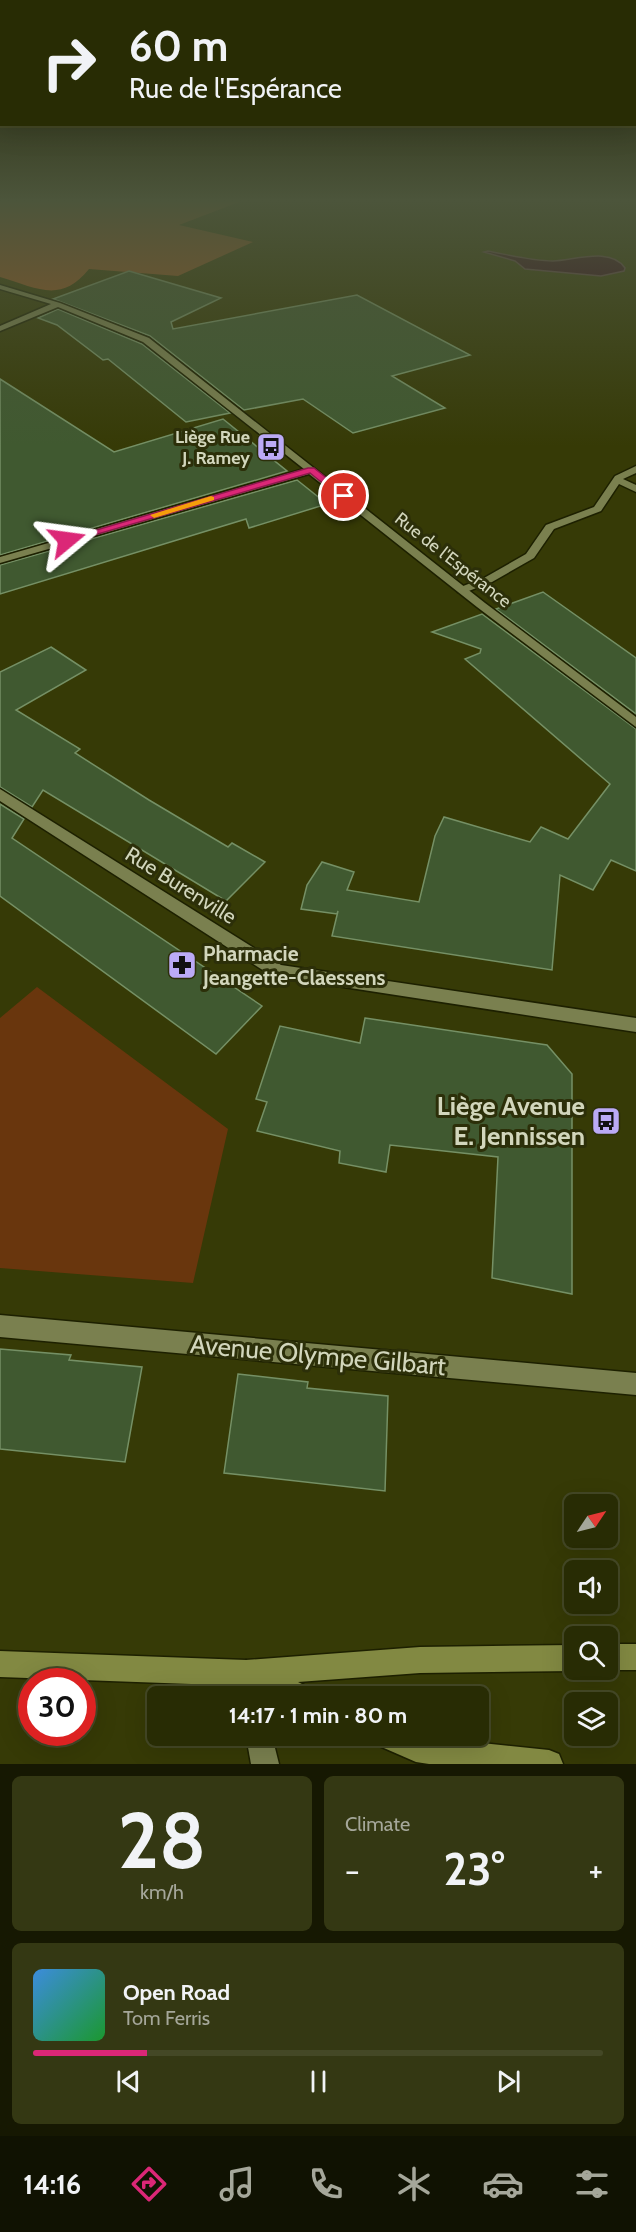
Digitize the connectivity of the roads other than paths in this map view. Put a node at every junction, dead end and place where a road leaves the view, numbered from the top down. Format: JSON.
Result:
{"nodes":[{"id":1,"x":0,"y":287,"type":"edge"},
{"id":2,"x":58,"y":304,"type":"junction"},
{"id":3,"x":0,"y":329,"type":"edge"},
{"id":4,"x":636,"y":469,"type":"edge"},
{"id":5,"x":311,"y":470,"type":"junction"},
{"id":6,"x":617,"y":480,"type":"junction"},
{"id":7,"x":636,"y":489,"type":"edge"},
{"id":8,"x":0,"y":560,"type":"edge"},
{"id":9,"x":462,"y":590,"type":"junction"},
{"id":10,"x":636,"y":723,"type":"edge"},
{"id":11,"x":0,"y":794,"type":"edge"},
{"id":12,"x":636,"y":1024,"type":"edge"},
{"id":13,"x":0,"y":1326,"type":"edge"},
{"id":14,"x":636,"y":1384,"type":"edge"},
{"id":15,"x":618,"y":1657,"type":"edge"},
{"id":16,"x":636,"y":1657,"type":"edge"},
{"id":17,"x":564,"y":1658,"type":"edge"},
{"id":18,"x":0,"y":1665,"type":"edge"},
{"id":19,"x":248,"y":1685,"type":"edge"},
{"id":20,"x":261,"y":1746,"type":"edge"},
{"id":21,"x":409,"y":1746,"type":"edge"},
{"id":22,"x":265,"y":1764,"type":"edge"},
{"id":23,"x":549,"y":1764,"type":"edge"}],
"edges":[{"from":1,"to":2,"type":"street","name":"Rue de l'Espérance"},
{"from":2,"to":3,"type":"street"},
{"from":2,"to":5,"type":"street","name":"Rue de l'Espérance"},
{"from":4,"to":6,"type":"street"},
{"from":5,"to":8,"type":"street"},
{"from":5,"to":9,"type":"street","name":"Rue de l'Espérance"},
{"from":6,"to":7,"type":"street"},
{"from":6,"to":9,"type":"street"},
{"from":9,"to":10,"type":"street","name":"Rue de l'Espérance"},
{"from":11,"to":12,"type":"street","name":"Rue Burenville"},
{"from":13,"to":14,"type":"street","name":"Avenue Olympe Gilbart"},
{"from":15,"to":16,"type":"street"},
{"from":17,"to":19,"type":"street"},
{"from":18,"to":19,"type":"street"},
{"from":20,"to":22,"type":"street"},
{"from":21,"to":23,"type":"street"}]}
